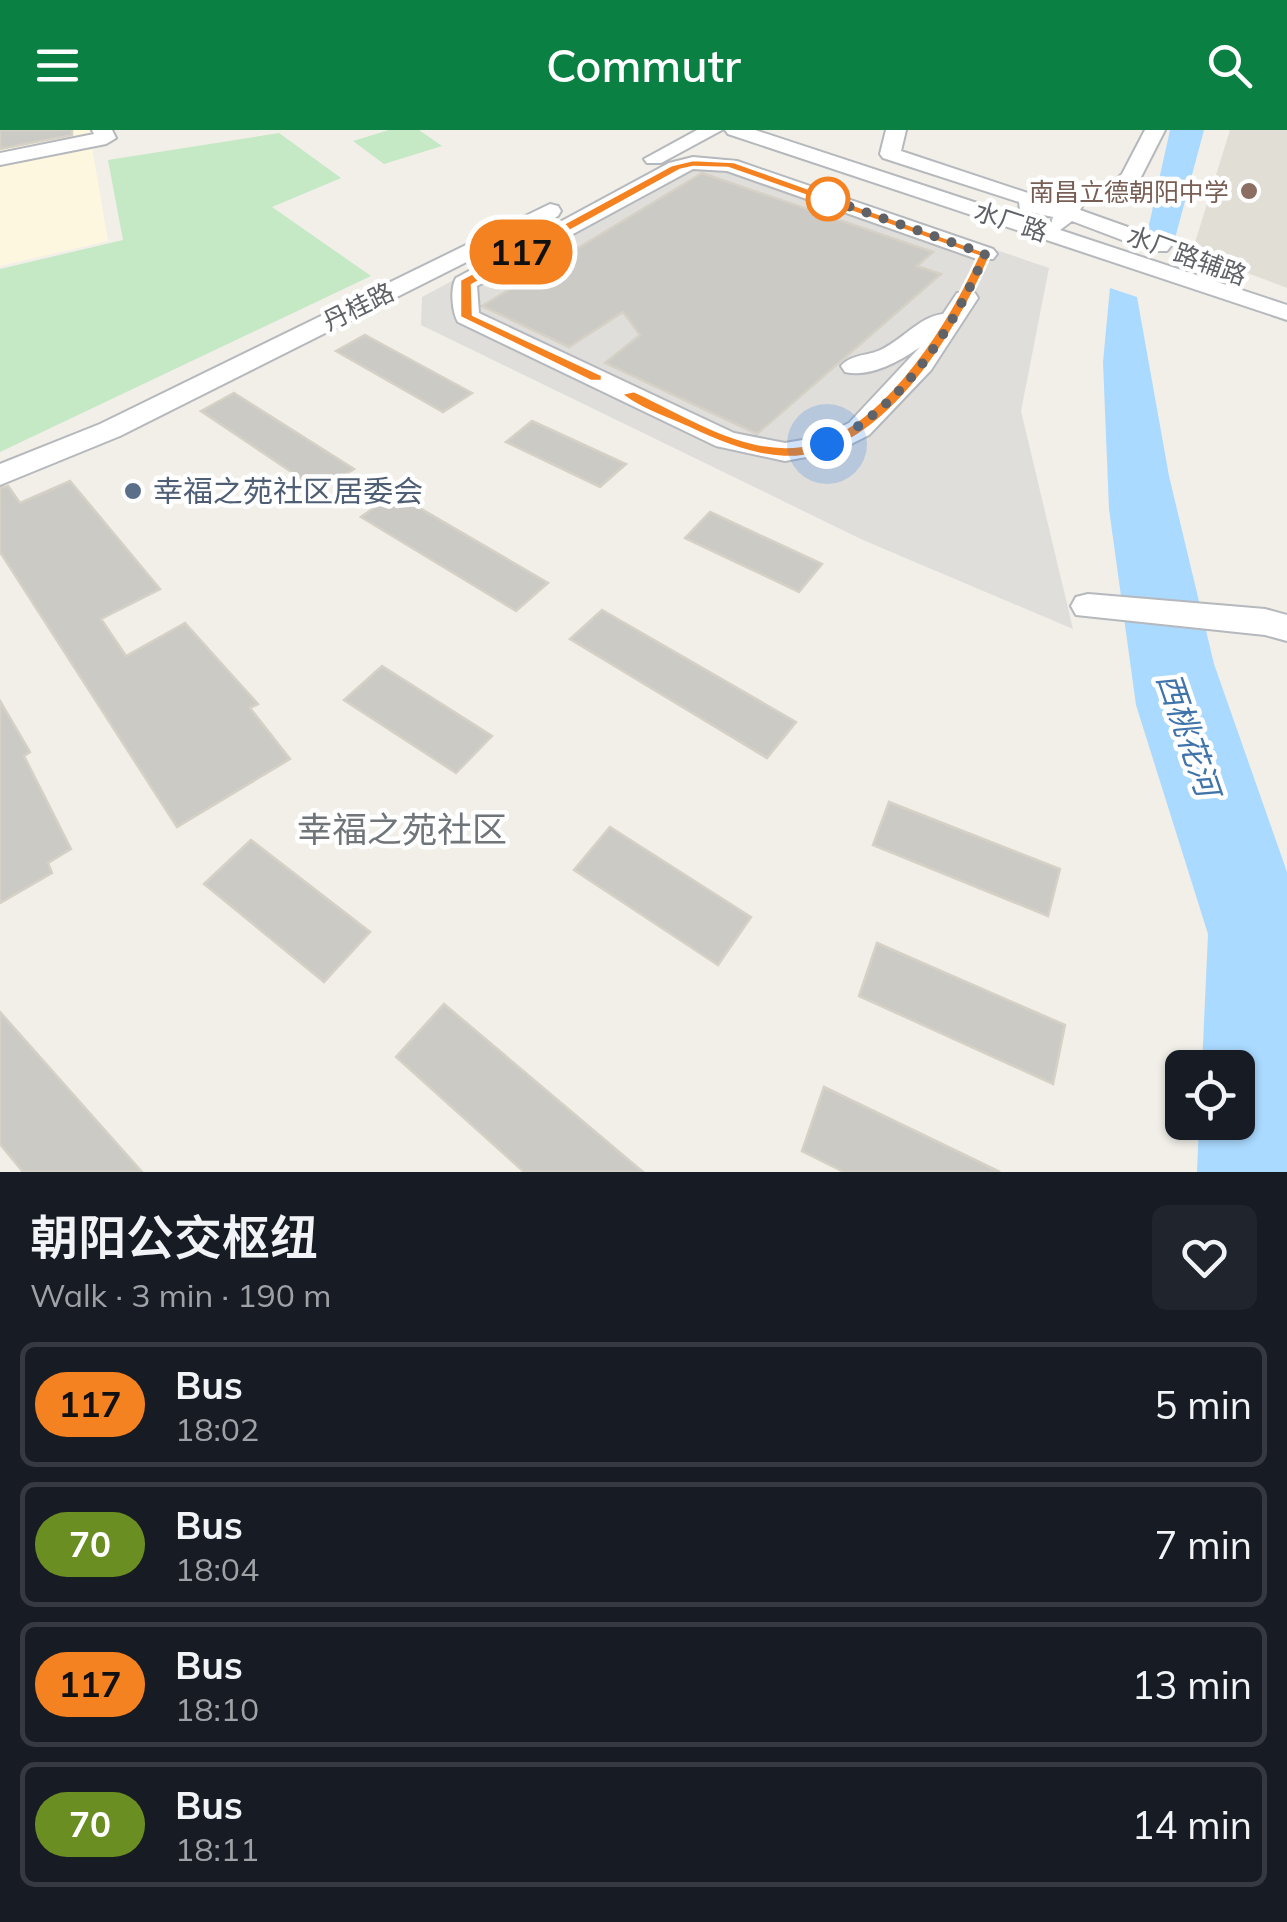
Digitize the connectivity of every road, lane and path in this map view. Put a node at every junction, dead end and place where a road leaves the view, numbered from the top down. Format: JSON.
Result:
{"nodes":[{"id":1,"x":102,"y":130,"type":"edge"},
{"id":2,"x":712,"y":130,"type":"edge"},
{"id":3,"x":735,"y":130,"type":"edge"},
{"id":4,"x":772,"y":130,"type":"edge"},
{"id":5,"x":802,"y":130,"type":"edge"},
{"id":6,"x":896,"y":130,"type":"edge"},
{"id":7,"x":1155,"y":130,"type":"edge"},
{"id":8,"x":0,"y":159,"type":"edge"},
{"id":9,"x":1057,"y":220,"type":"junction"},
{"id":10,"x":985,"y":254,"type":"junction"},
{"id":11,"x":1287,"y":292,"type":"edge"},
{"id":12,"x":966,"y":298,"type":"junction"},
{"id":13,"x":1287,"y":301,"type":"edge"},
{"id":14,"x":1287,"y":313,"type":"edge"},
{"id":15,"x":854,"y":366,"type":"dead end"},
{"id":16,"x":0,"y":475,"type":"edge"},
{"id":17,"x":1088,"y":606,"type":"dead end"},
{"id":18,"x":1272,"y":625,"type":"edge"}],
"edges":[{"from":1,"to":8,"type":"street"},
{"from":2,"to":9,"type":"street","name":"水厂路辅路"},
{"from":2,"to":16,"type":"street","name":"丹桂路"},
{"from":3,"to":9,"type":"street","name":"水厂路"},
{"from":4,"to":9,"type":"street","name":"水厂路"},
{"from":5,"to":9,"type":"street","name":"水厂路辅路"},
{"from":6,"to":9,"type":"street"},
{"from":7,"to":9,"type":"street"},
{"from":9,"to":10,"type":"street"},
{"from":9,"to":11,"type":"street","name":"水厂路辅路"},
{"from":9,"to":13,"type":"street","name":"水厂路"},
{"from":9,"to":14,"type":"street","name":"水厂路"},
{"from":10,"to":12,"type":"street"},
{"from":10,"to":12,"type":"street"},
{"from":12,"to":15,"type":"street"},
{"from":17,"to":18,"type":"street"}]}
